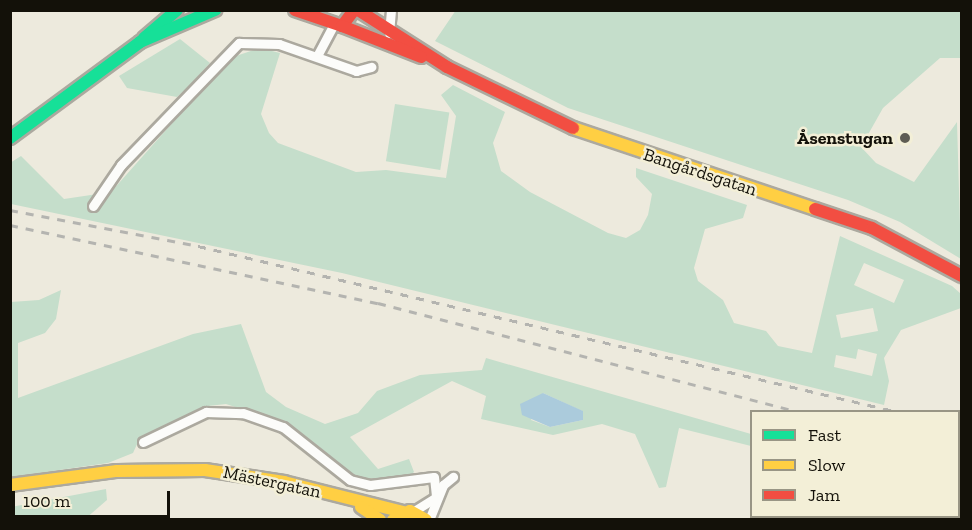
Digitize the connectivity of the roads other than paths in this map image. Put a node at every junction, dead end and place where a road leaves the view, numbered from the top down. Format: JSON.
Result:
{"nodes":[{"id":1,"x":177,"y":10,"type":"edge"},
{"id":2,"x":215,"y":10,"type":"edge"},
{"id":3,"x":295,"y":10,"type":"edge"},
{"id":4,"x":356,"y":10,"type":"edge"},
{"id":5,"x":391,"y":10,"type":"edge"},
{"id":6,"x":331,"y":21,"type":"edge"},
{"id":7,"x":389,"y":33,"type":"junction"},
{"id":8,"x":140,"y":42,"type":"junction"},
{"id":9,"x":316,"y":56,"type":"junction"},
{"id":10,"x":371,"y":67,"type":"dead end"},
{"id":11,"x":447,"y":67,"type":"junction"},
{"id":12,"x":10,"y":138,"type":"edge"},
{"id":13,"x":93,"y":206,"type":"dead end"},
{"id":14,"x":959,"y":276,"type":"edge"},
{"id":15,"x":143,"y":442,"type":"dead end"},
{"id":16,"x":453,"y":477,"type":"dead end"},
{"id":17,"x":10,"y":485,"type":"edge"},
{"id":18,"x":436,"y":497,"type":"junction"},
{"id":19,"x":352,"y":502,"type":"junction"},
{"id":20,"x":403,"y":514,"type":"edge"},
{"id":21,"x":380,"y":519,"type":"edge"},
{"id":22,"x":428,"y":519,"type":"edge"}],
"edges":[{"from":1,"to":8,"type":"main road"},
{"from":2,"to":8,"type":"main road"},
{"from":3,"to":6,"type":"main road","name":"Bangårdsgatan"},
{"from":4,"to":6,"type":"main road"},
{"from":4,"to":7,"type":"main road","name":"Bangårdsgatan"},
{"from":5,"to":7,"type":"street"},
{"from":6,"to":9,"type":"street"},
{"from":6,"to":11,"type":"main road","name":"Bangårdsgatan"},
{"from":7,"to":11,"type":"main road","name":"Bangårdsgatan"},
{"from":8,"to":12,"type":"main road"},
{"from":9,"to":10,"type":"street"},
{"from":9,"to":13,"type":"street"},
{"from":11,"to":14,"type":"main road","name":"Bangårdsgatan"},
{"from":15,"to":18,"type":"street"},
{"from":16,"to":18,"type":"street"},
{"from":17,"to":19,"type":"main road","name":"Mästergatan"},
{"from":18,"to":20,"type":"street"},
{"from":18,"to":22,"type":"street"},
{"from":19,"to":20,"type":"main road","name":"Mästergatan"},
{"from":19,"to":21,"type":"main road","name":"Mästergatan"},
{"from":20,"to":22,"type":"main road","name":"Mästergatan"}]}
